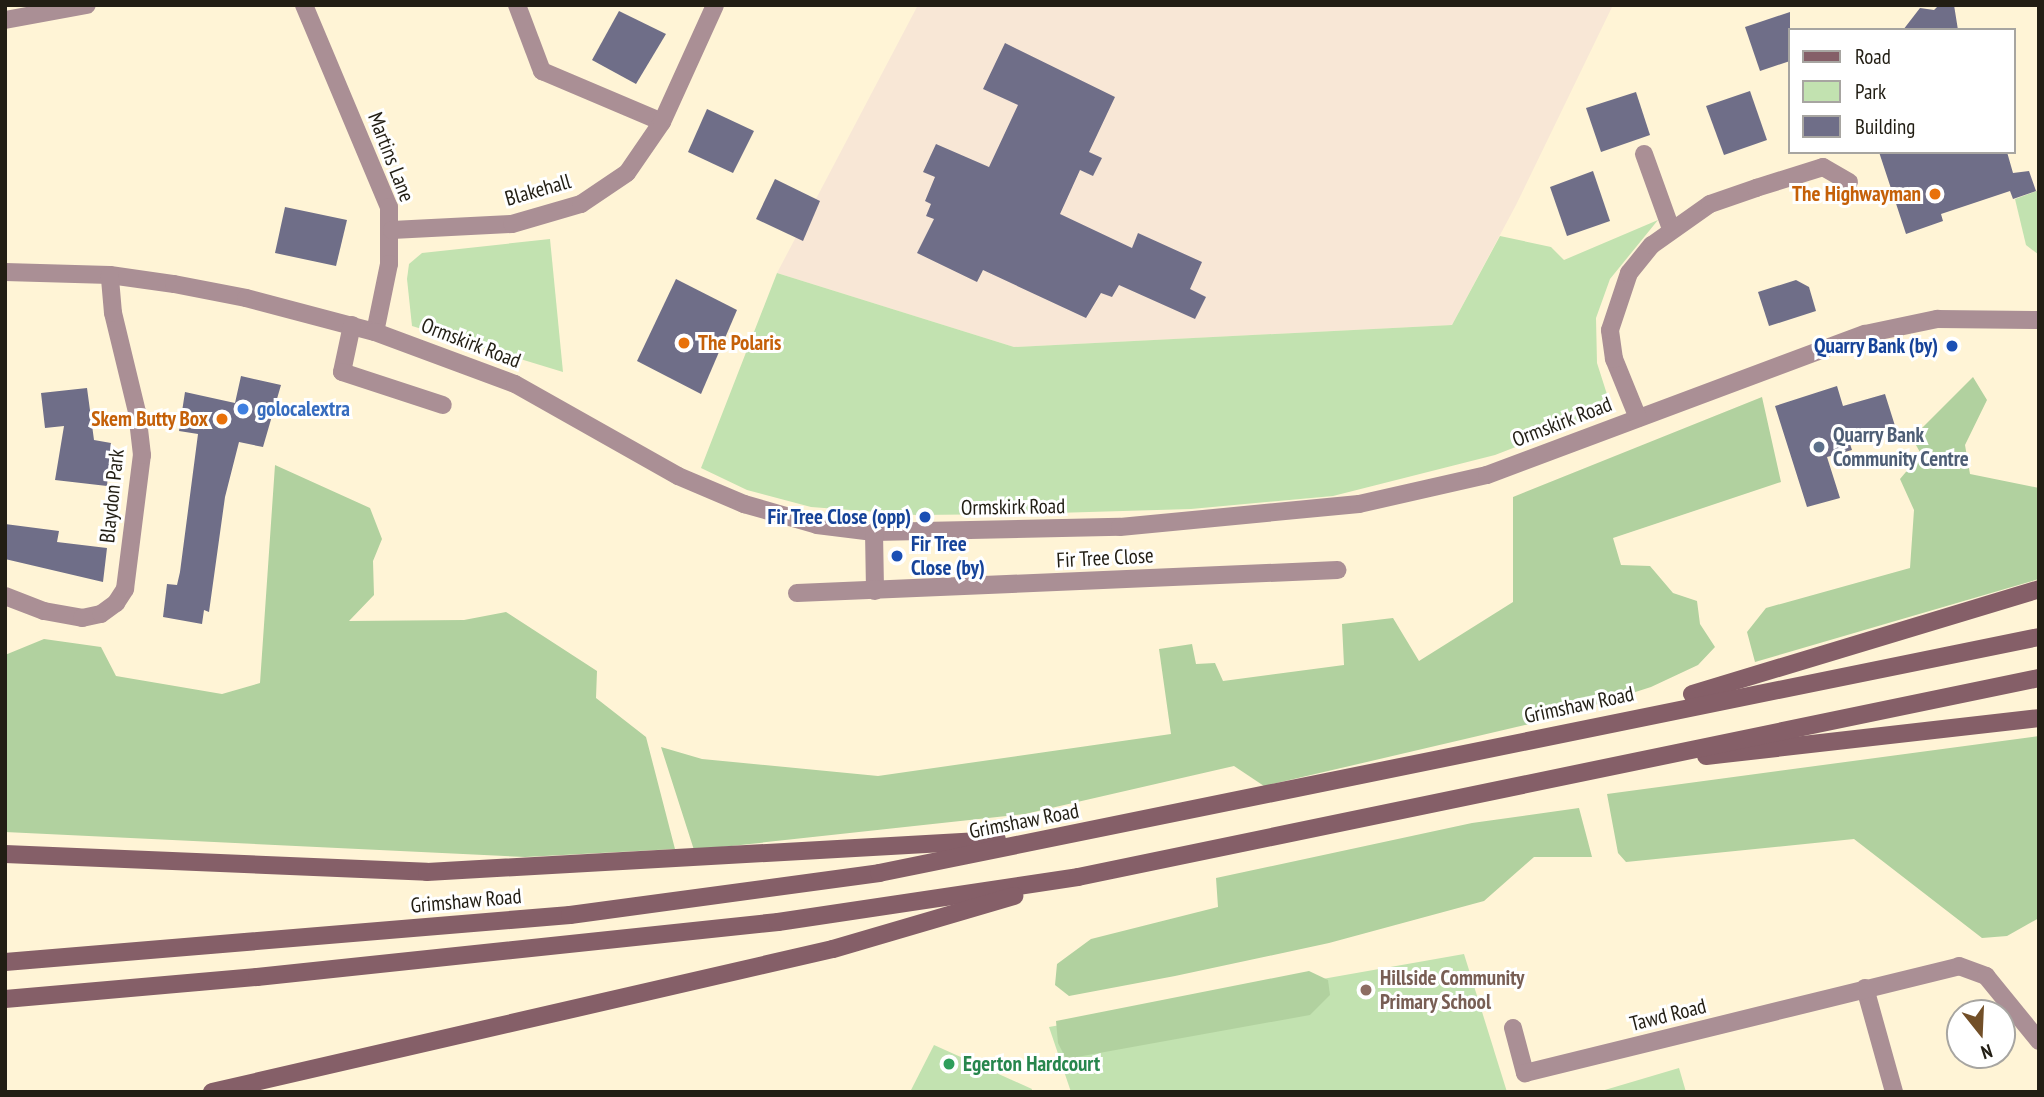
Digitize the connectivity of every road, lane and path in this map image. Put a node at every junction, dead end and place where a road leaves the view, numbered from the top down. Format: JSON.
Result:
{"nodes":[{"id":1,"x":87,"y":5,"type":"edge"},
{"id":2,"x":304,"y":5,"type":"edge"},
{"id":3,"x":517,"y":5,"type":"edge"},
{"id":4,"x":715,"y":5,"type":"edge"},
{"id":5,"x":16,"y":15,"type":"edge"},
{"id":6,"x":662,"y":122,"type":"junction"},
{"id":7,"x":1644,"y":154,"type":"dead end"},
{"id":8,"x":1820,"y":160,"type":"edge"},
{"id":9,"x":1849,"y":182,"type":"dead end"},
{"id":10,"x":1671,"y":229,"type":"junction"},
{"id":11,"x":392,"y":230,"type":"junction"},
{"id":12,"x":5,"y":272,"type":"edge"},
{"id":13,"x":110,"y":275,"type":"junction"},
{"id":14,"x":2039,"y":320,"type":"edge"},
{"id":15,"x":352,"y":326,"type":"junction"},
{"id":16,"x":375,"y":332,"type":"junction"},
{"id":17,"x":443,"y":405,"type":"dead end"},
{"id":18,"x":1638,"y":418,"type":"junction"},
{"id":19,"x":874,"y":532,"type":"junction"},
{"id":20,"x":1338,"y":570,"type":"dead end"},
{"id":21,"x":2039,"y":589,"type":"edge"},
{"id":22,"x":875,"y":591,"type":"junction"},
{"id":23,"x":797,"y":593,"type":"dead end"},
{"id":24,"x":5,"y":596,"type":"edge"},
{"id":25,"x":2039,"y":637,"type":"edge"},
{"id":26,"x":2039,"y":678,"type":"edge"},
{"id":27,"x":2039,"y":718,"type":"edge"},
{"id":28,"x":1592,"y":724,"type":"junction"},
{"id":29,"x":1602,"y":768,"type":"junction"},
{"id":30,"x":1074,"y":835,"type":"junction"},
{"id":31,"x":5,"y":854,"type":"edge"},
{"id":32,"x":1078,"y":877,"type":"junction"},
{"id":33,"x":5,"y":962,"type":"edge"},
{"id":34,"x":1865,"y":988,"type":"junction"},
{"id":35,"x":5,"y":999,"type":"edge"},
{"id":36,"x":1513,"y":1028,"type":"dead end"},
{"id":37,"x":2039,"y":1041,"type":"edge"},
{"id":38,"x":212,"y":1092,"type":"edge"},
{"id":39,"x":1894,"y":1092,"type":"edge"}],
"edges":[{"from":1,"to":5,"type":"street"},
{"from":2,"to":11,"type":"street","name":"Martins Lane"},
{"from":3,"to":6,"type":"street"},
{"from":4,"to":6,"type":"street","name":"Blakehall"},
{"from":6,"to":11,"type":"street","name":"Blakehall"},
{"from":7,"to":10,"type":"street"},
{"from":8,"to":9,"type":"street"},
{"from":8,"to":10,"type":"street"},
{"from":10,"to":18,"type":"street"},
{"from":11,"to":16,"type":"street","name":"Martins Lane"},
{"from":12,"to":13,"type":"street","name":"Ormskirk Road"},
{"from":13,"to":15,"type":"street","name":"Ormskirk Road"},
{"from":13,"to":24,"type":"street","name":"Blaydon Park"},
{"from":14,"to":18,"type":"street","name":"Ormskirk Road"},
{"from":15,"to":16,"type":"street","name":"Ormskirk Road"},
{"from":15,"to":17,"type":"street"},
{"from":16,"to":19,"type":"street","name":"Ormskirk Road"},
{"from":18,"to":19,"type":"street","name":"Ormskirk Road"},
{"from":19,"to":22,"type":"street"},
{"from":20,"to":22,"type":"street","name":"Fir Tree Close"},
{"from":21,"to":28,"type":"main road"},
{"from":22,"to":23,"type":"street","name":"Fir Tree Close"},
{"from":25,"to":28,"type":"main road","name":"Grimshaw Road"},
{"from":26,"to":29,"type":"main road"},
{"from":27,"to":29,"type":"main road"},
{"from":28,"to":30,"type":"main road","name":"Grimshaw Road"},
{"from":29,"to":32,"type":"main road"},
{"from":30,"to":31,"type":"main road"},
{"from":30,"to":33,"type":"main road","name":"Grimshaw Road"},
{"from":32,"to":35,"type":"main road"},
{"from":32,"to":38,"type":"main road"},
{"from":34,"to":36,"type":"street","name":"Tawd Road"},
{"from":34,"to":37,"type":"street","name":"Tawd Road"},
{"from":34,"to":39,"type":"street"}]}
